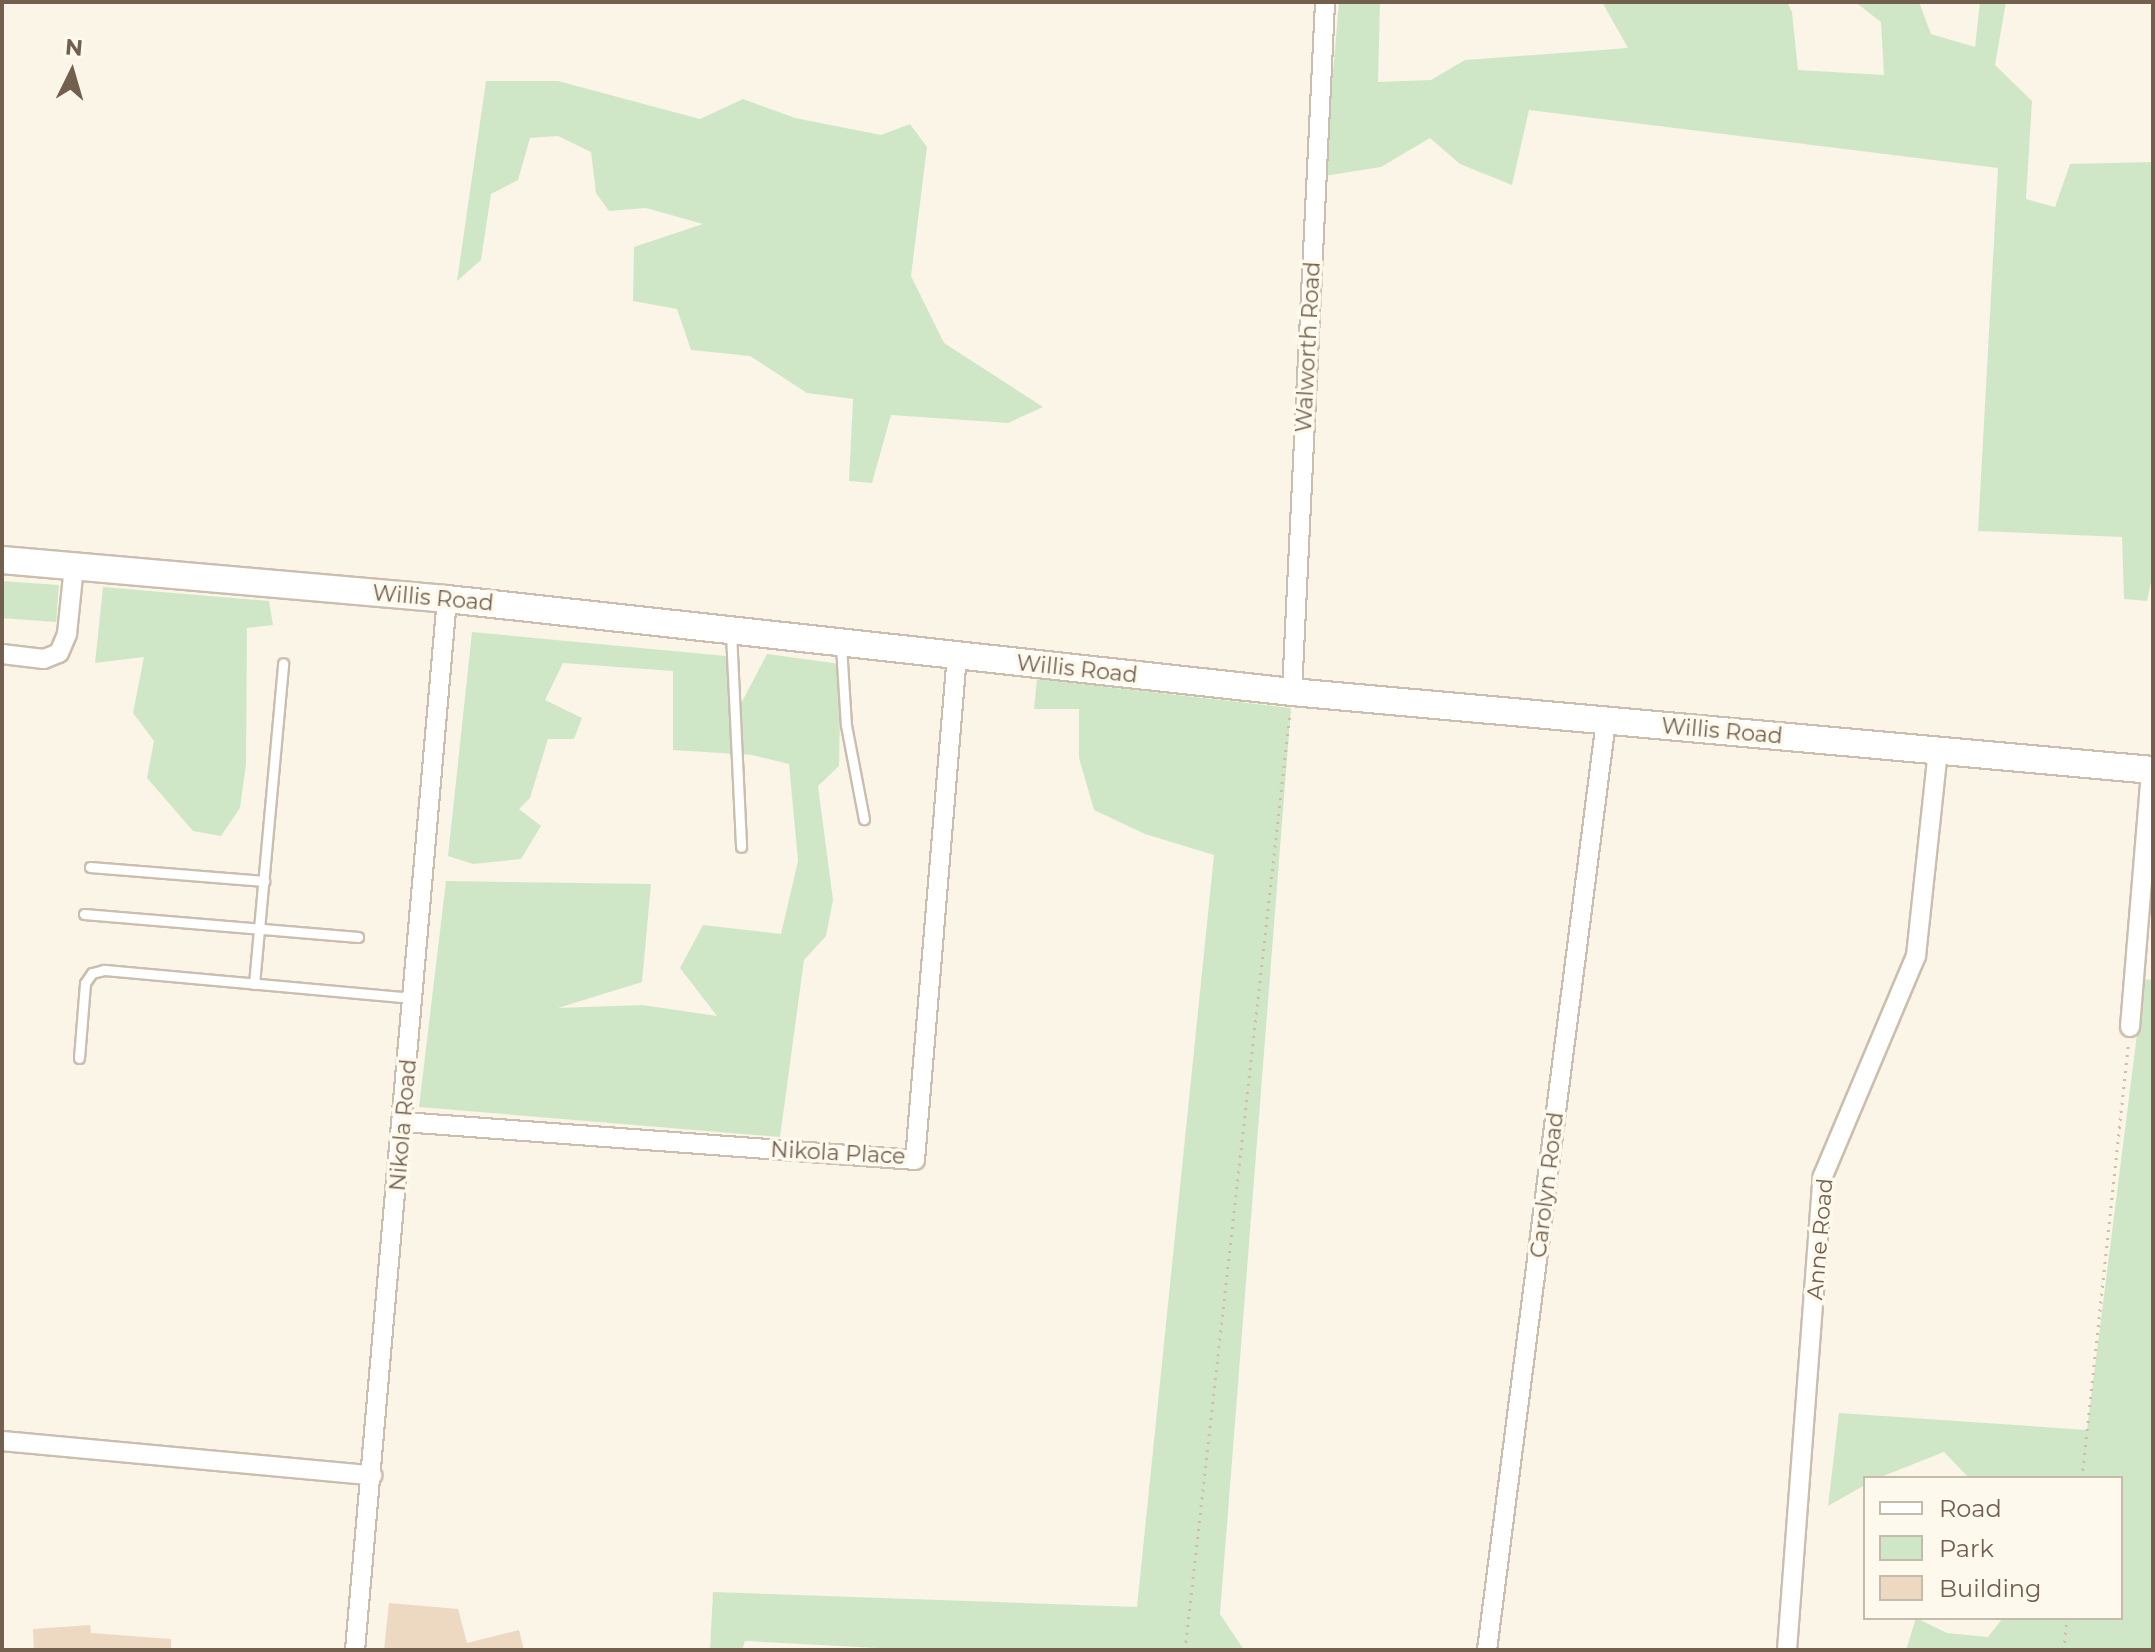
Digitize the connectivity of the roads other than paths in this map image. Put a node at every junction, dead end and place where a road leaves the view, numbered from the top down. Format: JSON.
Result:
{"nodes":[{"id":1,"x":1325,"y":2,"type":"edge"},
{"id":2,"x":2,"y":560,"type":"edge"},
{"id":3,"x":74,"y":566,"type":"junction"},
{"id":4,"x":447,"y":599,"type":"junction"},
{"id":5,"x":730,"y":630,"type":"junction"},
{"id":6,"x":841,"y":642,"type":"junction"},
{"id":7,"x":2,"y":654,"type":"edge"},
{"id":8,"x":957,"y":655,"type":"junction"},
{"id":9,"x":283,"y":663,"type":"dead end"},
{"id":10,"x":1292,"y":692,"type":"junction"},
{"id":11,"x":1606,"y":721,"type":"junction"},
{"id":12,"x":1938,"y":751,"type":"junction"},
{"id":13,"x":2152,"y":770,"type":"edge"},
{"id":14,"x":864,"y":819,"type":"dead end"},
{"id":15,"x":741,"y":847,"type":"dead end"},
{"id":16,"x":90,"y":867,"type":"dead end"},
{"id":17,"x":264,"y":881,"type":"junction"},
{"id":18,"x":84,"y":914,"type":"dead end"},
{"id":19,"x":259,"y":927,"type":"junction"},
{"id":20,"x":358,"y":937,"type":"dead end"},
{"id":21,"x":254,"y":984,"type":"junction"},
{"id":22,"x":414,"y":998,"type":"junction"},
{"id":23,"x":2130,"y":1027,"type":"road end"},
{"id":24,"x":79,"y":1058,"type":"dead end"},
{"id":25,"x":403,"y":1122,"type":"junction"},
{"id":26,"x":2,"y":1441,"type":"edge"},
{"id":27,"x":372,"y":1475,"type":"junction"},
{"id":28,"x":355,"y":1650,"type":"edge"},
{"id":29,"x":1487,"y":1650,"type":"edge"},
{"id":30,"x":1787,"y":1650,"type":"edge"}],
"edges":[{"from":1,"to":10,"type":"street","name":"Walworth Road"},
{"from":2,"to":3,"type":"street","name":"Willis Road"},
{"from":3,"to":4,"type":"street","name":"Willis Road"},
{"from":3,"to":7,"type":"street"},
{"from":4,"to":5,"type":"street","name":"Willis Road"},
{"from":4,"to":22,"type":"street","name":"Nikola Road"},
{"from":5,"to":6,"type":"street","name":"Willis Road"},
{"from":5,"to":15,"type":"lane"},
{"from":6,"to":8,"type":"street","name":"Willis Road"},
{"from":6,"to":14,"type":"lane"},
{"from":8,"to":10,"type":"street","name":"Willis Road"},
{"from":8,"to":25,"type":"street","name":"Nikola Place"},
{"from":9,"to":17,"type":"lane"},
{"from":10,"to":11,"type":"street","name":"Willis Road"},
{"from":11,"to":12,"type":"street","name":"Willis Road"},
{"from":11,"to":29,"type":"street","name":"Carolyn Road"},
{"from":12,"to":13,"type":"street","name":"Willis Road"},
{"from":12,"to":30,"type":"street","name":"Anne Road"},
{"from":13,"to":23,"type":"street"},
{"from":16,"to":17,"type":"lane"},
{"from":17,"to":19,"type":"lane"},
{"from":18,"to":19,"type":"lane"},
{"from":19,"to":20,"type":"lane"},
{"from":19,"to":21,"type":"lane"},
{"from":21,"to":22,"type":"lane"},
{"from":21,"to":24,"type":"lane"},
{"from":22,"to":25,"type":"street","name":"Nikola Road"},
{"from":25,"to":27,"type":"street","name":"Nikola Road"},
{"from":26,"to":27,"type":"street"},
{"from":27,"to":28,"type":"street","name":"Nikola Road"}]}
